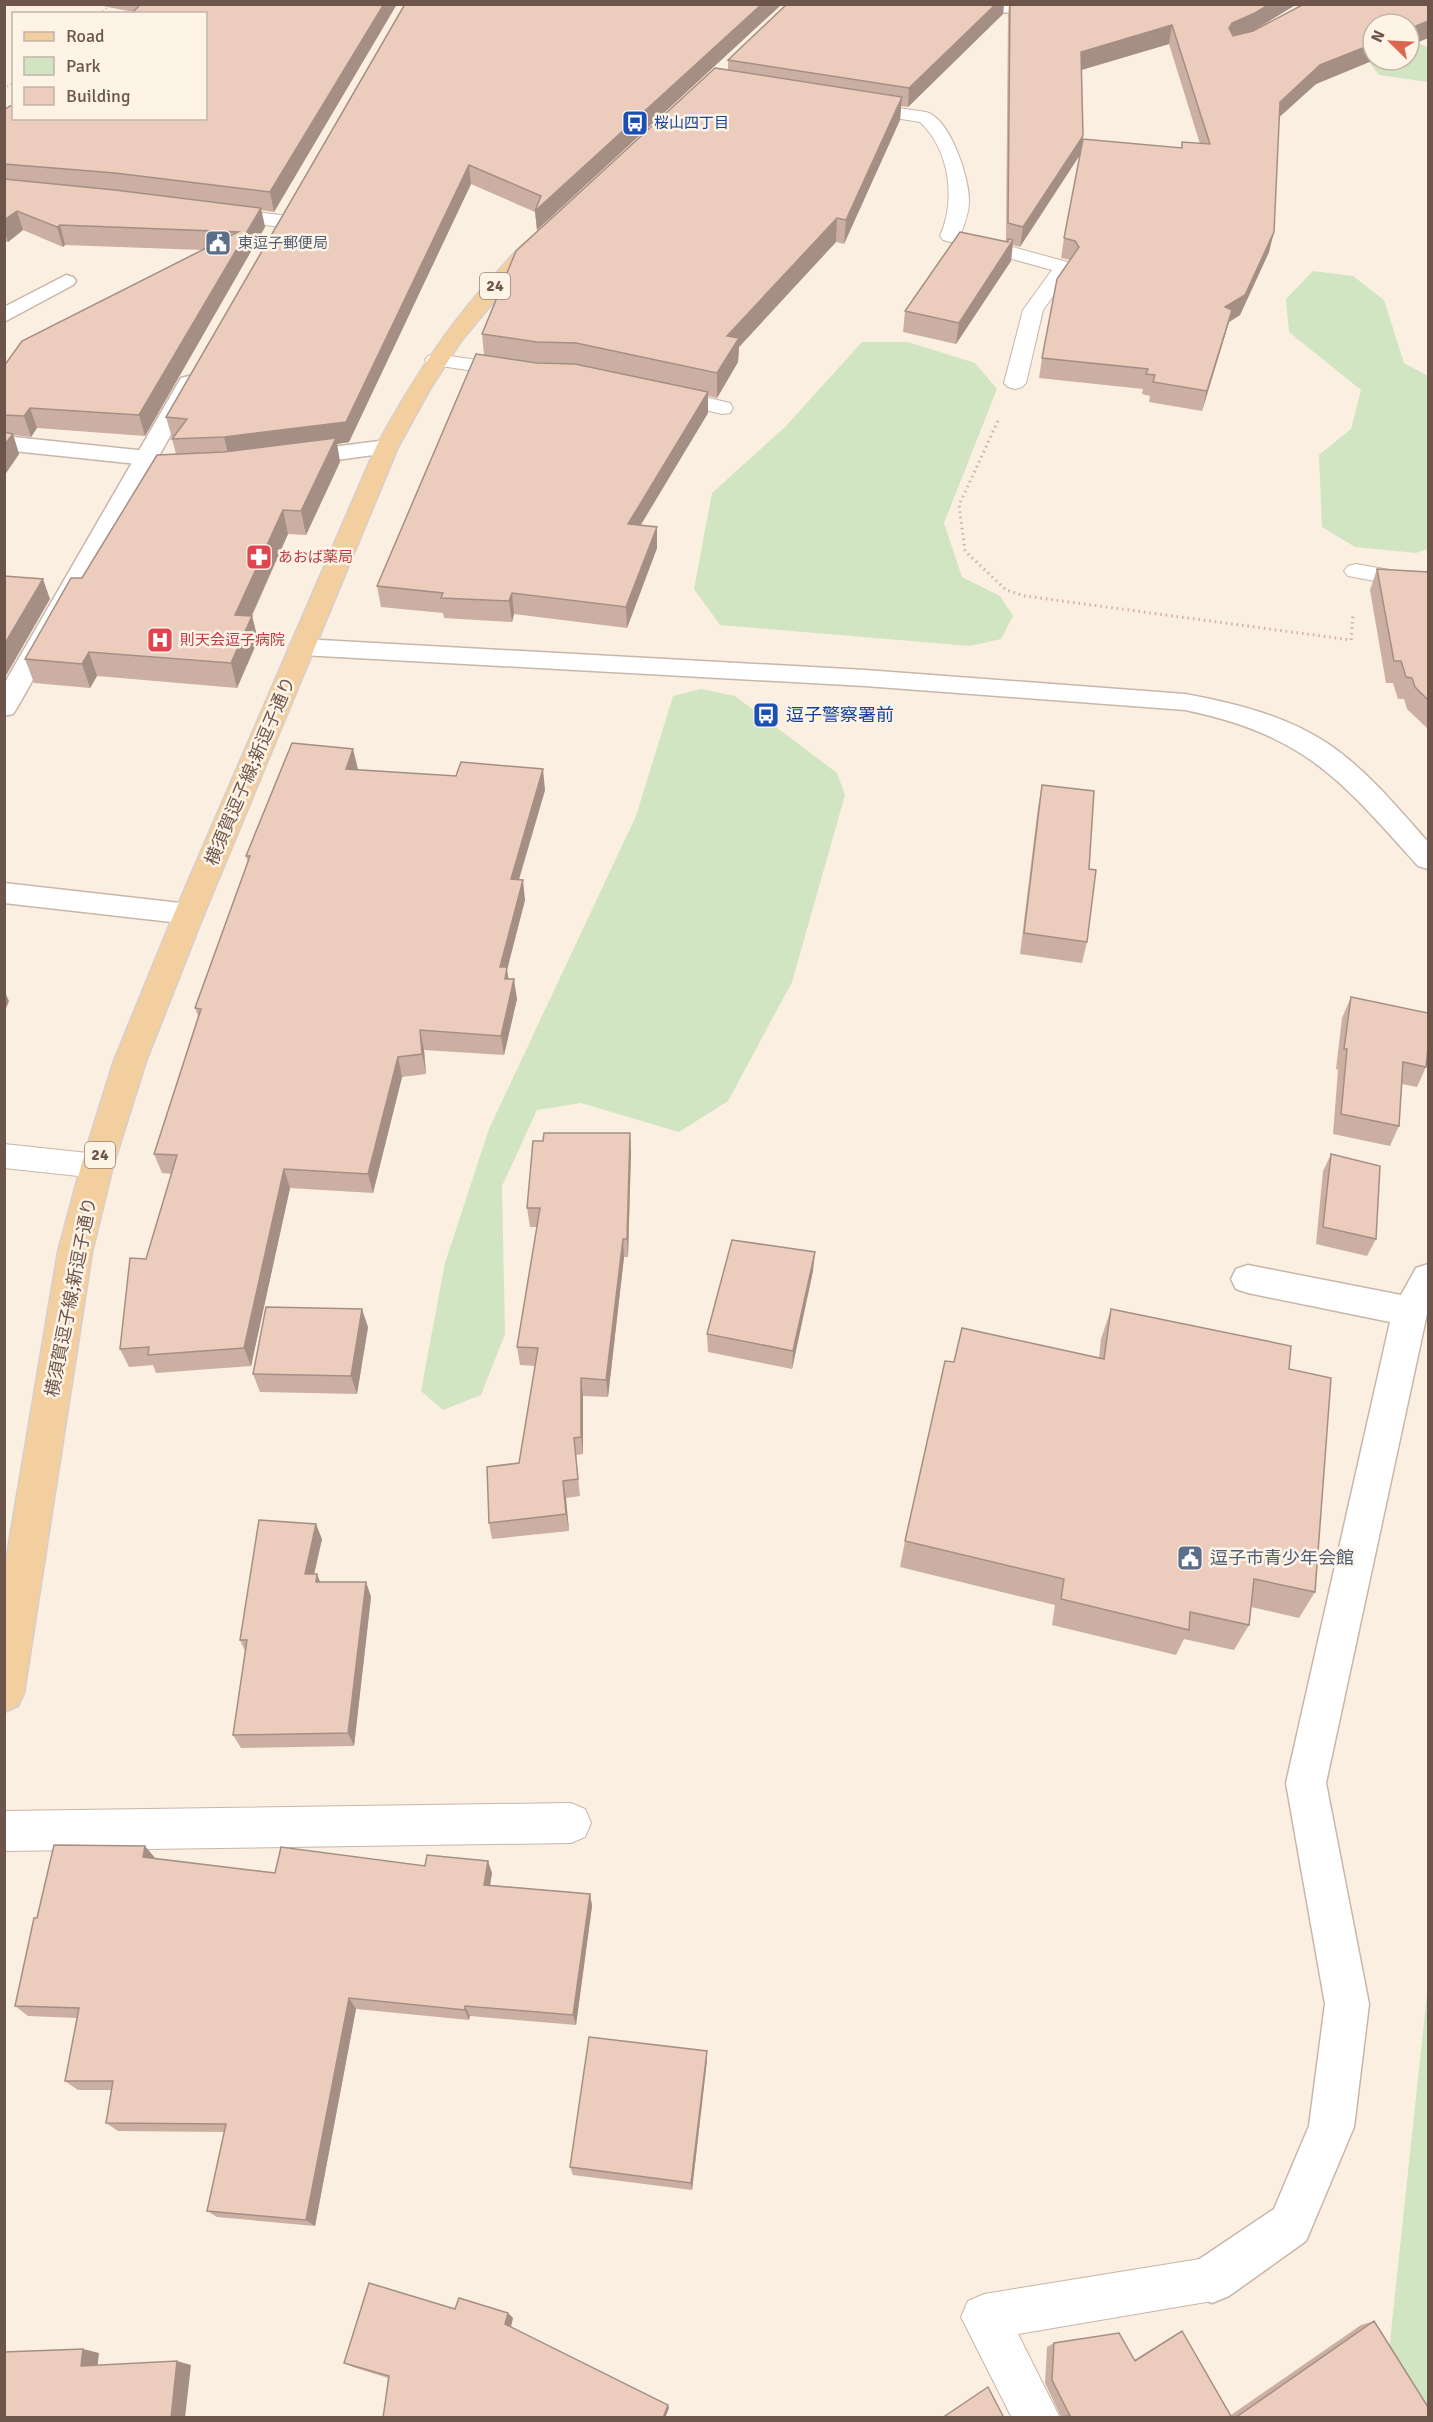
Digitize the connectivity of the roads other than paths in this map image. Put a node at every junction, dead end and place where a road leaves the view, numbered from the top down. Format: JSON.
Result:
{"nodes":[{"id":1,"x":989,"y":4,"type":"edge"},
{"id":2,"x":1135,"y":4,"type":"edge"},
{"id":3,"x":836,"y":104,"type":"edge"},
{"id":4,"x":293,"y":201,"type":"edge"},
{"id":5,"x":201,"y":211,"type":"edge"},
{"id":6,"x":281,"y":221,"type":"junction"},
{"id":7,"x":557,"y":225,"type":"edge"},
{"id":8,"x":270,"y":242,"type":"edge"},
{"id":9,"x":66,"y":281,"type":"dead end"},
{"id":10,"x":4,"y":316,"type":"edge"},
{"id":11,"x":435,"y":360,"type":"junction"},
{"id":12,"x":199,"y":365,"type":"edge"},
{"id":13,"x":539,"y":375,"type":"edge"},
{"id":14,"x":1015,"y":383,"type":"road end"},
{"id":15,"x":649,"y":390,"type":"edge"},
{"id":16,"x":722,"y":408,"type":"dead end"},
{"id":17,"x":4,"y":443,"type":"edge"},
{"id":18,"x":387,"y":447,"type":"junction"},
{"id":19,"x":274,"y":461,"type":"edge"},
{"id":20,"x":149,"y":466,"type":"junction"},
{"id":21,"x":1356,"y":571,"type":"road end"},
{"id":22,"x":1428,"y":584,"type":"edge"},
{"id":23,"x":302,"y":647,"type":"junction"},
{"id":24,"x":4,"y":708,"type":"edge"},
{"id":25,"x":1428,"y":859,"type":"edge"},
{"id":26,"x":4,"y":893,"type":"edge"},
{"id":27,"x":189,"y":914,"type":"junction"},
{"id":28,"x":4,"y":1156,"type":"edge"},
{"id":29,"x":97,"y":1166,"type":"junction"},
{"id":30,"x":1248,"y":1280,"type":"dead end"},
{"id":31,"x":1419,"y":1295,"type":"edge"},
{"id":32,"x":4,"y":1693,"type":"edge"},
{"id":33,"x":571,"y":1823,"type":"dead end"},
{"id":34,"x":4,"y":1831,"type":"edge"},
{"id":35,"x":1212,"y":2279,"type":"joint"},
{"id":36,"x":1037,"y":2418,"type":"edge"}],
"edges":[{"from":1,"to":2,"type":"street"},
{"from":3,"to":14,"type":"lane"},
{"from":4,"to":6,"type":"street"},
{"from":5,"to":6,"type":"lane"},
{"from":6,"to":8,"type":"street"},
{"from":7,"to":11,"type":"main road","name":"横須賀逗子線;新逗子通り","number":"24"},
{"from":9,"to":10,"type":"street"},
{"from":11,"to":13,"type":"lane"},
{"from":11,"to":18,"type":"main road","name":"横須賀逗子線;新逗子通り","number":"24"},
{"from":12,"to":20,"type":"street"},
{"from":15,"to":16,"type":"lane"},
{"from":17,"to":20,"type":"street"},
{"from":18,"to":19,"type":"street"},
{"from":18,"to":23,"type":"main road","name":"横須賀逗子線;新逗子通り","number":"24"},
{"from":20,"to":24,"type":"street"},
{"from":21,"to":22,"type":"lane"},
{"from":23,"to":25,"type":"street"},
{"from":23,"to":27,"type":"main road","name":"横須賀逗子線;新逗子通り","number":"24"},
{"from":26,"to":27,"type":"street"},
{"from":27,"to":29,"type":"main road","name":"横須賀逗子線;新逗子通り","number":"24"},
{"from":28,"to":29,"type":"lane"},
{"from":29,"to":32,"type":"main road","name":"横須賀逗子線;新逗子通り","number":"24"},
{"from":30,"to":31,"type":"street"},
{"from":31,"to":35,"type":"street"},
{"from":33,"to":34,"type":"lane"},
{"from":35,"to":36,"type":"lane"}]}
